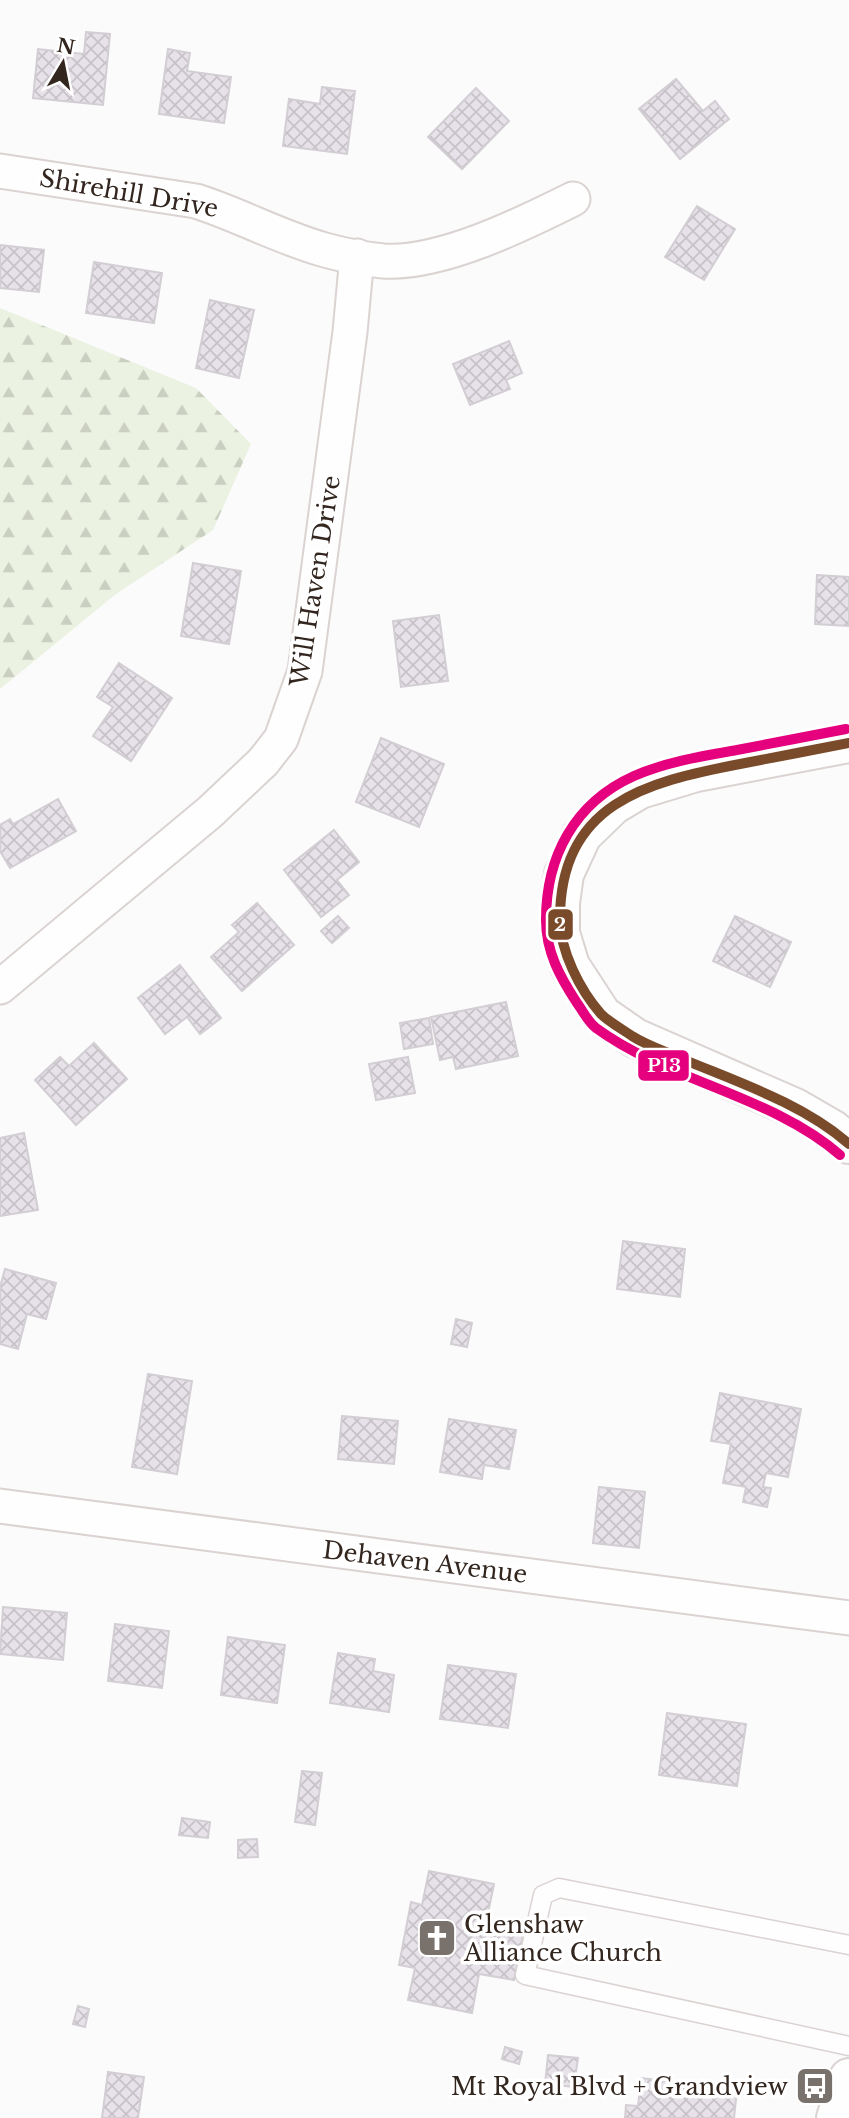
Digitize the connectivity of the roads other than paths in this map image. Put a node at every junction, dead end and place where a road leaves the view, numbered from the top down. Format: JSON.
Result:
{"nodes":[{"id":1,"x":0,"y":171,"type":"edge"},
{"id":2,"x":573,"y":199,"type":"dead end"},
{"id":3,"x":357,"y":257,"type":"junction"},
{"id":4,"x":849,"y":743,"type":"edge"},
{"id":5,"x":0,"y":987,"type":"edge"},
{"id":6,"x":849,"y":1144,"type":"edge"},
{"id":7,"x":0,"y":1506,"type":"edge"},
{"id":8,"x":849,"y":1618,"type":"edge"},
{"id":9,"x":849,"y":1945,"type":"edge"},
{"id":10,"x":849,"y":2046,"type":"edge"},
{"id":11,"x":849,"y":2078,"type":"edge"},
{"id":12,"x":836,"y":2118,"type":"edge"}],
"edges":[{"from":1,"to":3,"type":"street","name":"Shirehill Drive"},
{"from":2,"to":3,"type":"street","name":"Shirehill Drive"},
{"from":3,"to":5,"type":"street","name":"Will Haven Drive"},
{"from":4,"to":6,"type":"main road"},
{"from":7,"to":8,"type":"street","name":"Dehaven Avenue"},
{"from":9,"to":10,"type":"lane"},
{"from":11,"to":12,"type":"main road"}]}
